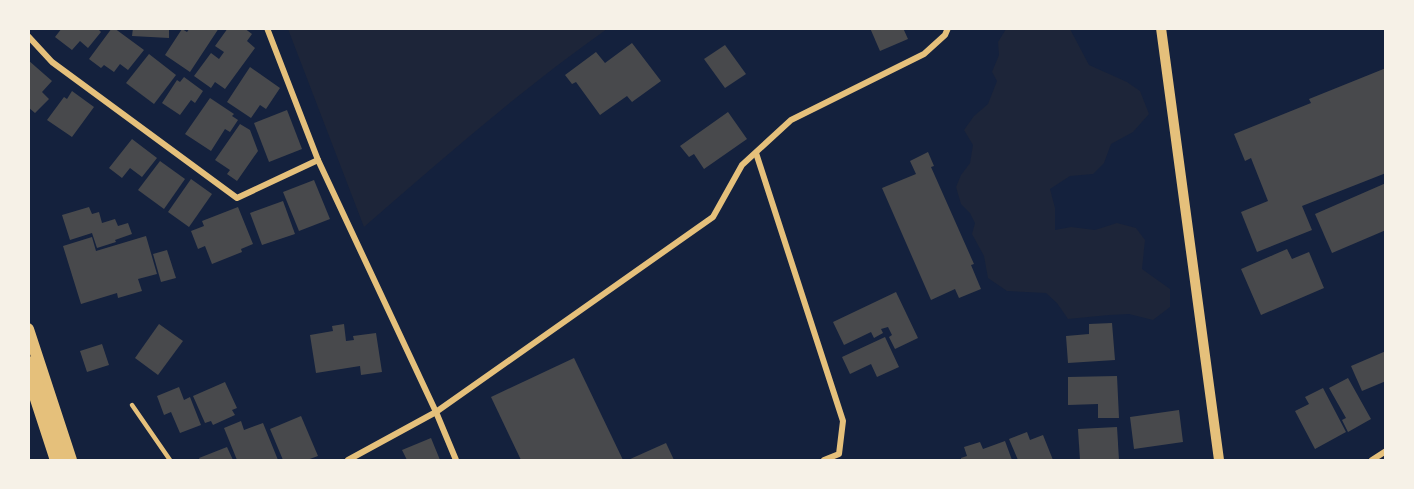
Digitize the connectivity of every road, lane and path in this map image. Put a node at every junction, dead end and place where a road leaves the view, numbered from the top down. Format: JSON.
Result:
{"nodes":[{"id":1,"x":267,"y":28,"type":"edge"},
{"id":2,"x":948,"y":28,"type":"edge"},
{"id":3,"x":1161,"y":28,"type":"edge"},
{"id":4,"x":28,"y":36,"type":"edge"},
{"id":5,"x":756,"y":153,"type":"junction"},
{"id":6,"x":318,"y":160,"type":"junction"},
{"id":7,"x":28,"y":329,"type":"edge"},
{"id":8,"x":28,"y":365,"type":"edge"},
{"id":9,"x":132,"y":405,"type":"dead end"},
{"id":10,"x":436,"y":412,"type":"junction"},
{"id":11,"x":1386,"y":451,"type":"edge"},
{"id":12,"x":59,"y":460,"type":"edge"},
{"id":13,"x":71,"y":460,"type":"edge"},
{"id":14,"x":170,"y":460,"type":"edge"},
{"id":15,"x":348,"y":460,"type":"edge"},
{"id":16,"x":456,"y":460,"type":"edge"},
{"id":17,"x":824,"y":460,"type":"edge"},
{"id":18,"x":1220,"y":460,"type":"edge"},
{"id":19,"x":1372,"y":460,"type":"edge"}],
"edges":[{"from":1,"to":6,"type":"street"},
{"from":2,"to":5,"type":"street"},
{"from":3,"to":18,"type":"street"},
{"from":4,"to":6,"type":"street"},
{"from":5,"to":10,"type":"street"},
{"from":5,"to":17,"type":"street"},
{"from":6,"to":10,"type":"street"},
{"from":7,"to":13,"type":"main road"},
{"from":8,"to":12,"type":"highway"},
{"from":9,"to":14,"type":"lane"},
{"from":10,"to":15,"type":"street"},
{"from":10,"to":16,"type":"street"},
{"from":11,"to":19,"type":"street"}]}
